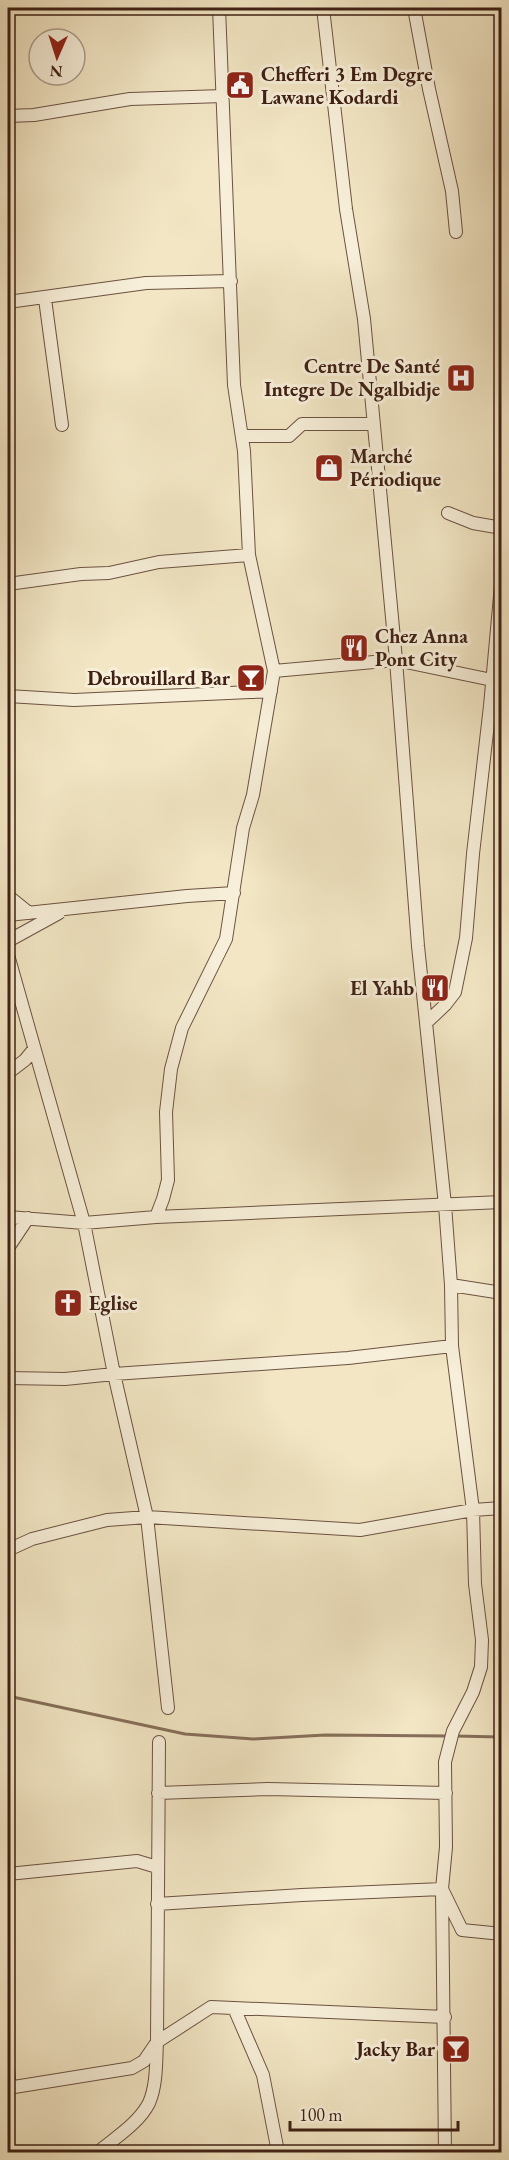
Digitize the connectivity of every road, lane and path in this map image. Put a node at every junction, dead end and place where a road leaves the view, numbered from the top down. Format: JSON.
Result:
{"nodes":[{"id":1,"x":219,"y":8,"type":"edge"},
{"id":2,"x":323,"y":8,"type":"edge"},
{"id":3,"x":414,"y":8,"type":"edge"},
{"id":4,"x":223,"y":96,"type":"junction"},
{"id":5,"x":8,"y":116,"type":"edge"},
{"id":6,"x":456,"y":232,"type":"dead end"},
{"id":7,"x":231,"y":281,"type":"junction"},
{"id":8,"x":45,"y":299,"type":"junction"},
{"id":9,"x":8,"y":302,"type":"edge"},
{"id":10,"x":374,"y":424,"type":"junction"},
{"id":11,"x":62,"y":425,"type":"dead end"},
{"id":12,"x":242,"y":436,"type":"junction"},
{"id":13,"x":448,"y":513,"type":"dead end"},
{"id":14,"x":501,"y":528,"type":"edge"},
{"id":15,"x":249,"y":555,"type":"junction"},
{"id":16,"x":501,"y":583,"type":"edge"},
{"id":17,"x":8,"y":584,"type":"edge"},
{"id":18,"x":396,"y":660,"type":"junction"},
{"id":19,"x":274,"y":671,"type":"junction"},
{"id":20,"x":492,"y":680,"type":"junction"},
{"id":21,"x":271,"y":691,"type":"junction"},
{"id":22,"x":8,"y":696,"type":"edge"},
{"id":23,"x":234,"y":894,"type":"junction"},
{"id":24,"x":8,"y":896,"type":"edge"},
{"id":25,"x":65,"y":909,"type":"junction"},
{"id":26,"x":29,"y":913,"type":"junction"},
{"id":27,"x":8,"y":915,"type":"edge"},
{"id":28,"x":8,"y":941,"type":"edge"},
{"id":29,"x":8,"y":956,"type":"edge"},
{"id":30,"x":426,"y":1023,"type":"junction"},
{"id":31,"x":34,"y":1049,"type":"junction"},
{"id":32,"x":8,"y":1073,"type":"edge"},
{"id":33,"x":501,"y":1202,"type":"edge"},
{"id":34,"x":445,"y":1205,"type":"junction"},
{"id":35,"x":8,"y":1217,"type":"edge"},
{"id":36,"x":156,"y":1217,"type":"junction"},
{"id":37,"x":28,"y":1218,"type":"junction"},
{"id":38,"x":84,"y":1223,"type":"junction"},
{"id":39,"x":8,"y":1248,"type":"edge"},
{"id":40,"x":451,"y":1285,"type":"junction"},
{"id":41,"x":501,"y":1293,"type":"edge"},
{"id":42,"x":452,"y":1346,"type":"junction"},
{"id":43,"x":114,"y":1374,"type":"junction"},
{"id":44,"x":8,"y":1378,"type":"edge"},
{"id":45,"x":501,"y":1508,"type":"edge"},
{"id":46,"x":473,"y":1510,"type":"junction"},
{"id":47,"x":147,"y":1518,"type":"junction"},
{"id":48,"x":8,"y":1550,"type":"edge"},
{"id":49,"x":168,"y":1708,"type":"dead end"},
{"id":50,"x":159,"y":1743,"type":"dead end"},
{"id":51,"x":158,"y":1793,"type":"junction"},
{"id":52,"x":446,"y":1793,"type":"junction"},
{"id":53,"x":158,"y":1867,"type":"junction"},
{"id":54,"x":8,"y":1874,"type":"edge"},
{"id":55,"x":442,"y":1889,"type":"junction"},
{"id":56,"x":157,"y":1904,"type":"junction"},
{"id":57,"x":501,"y":1934,"type":"edge"},
{"id":58,"x":234,"y":2008,"type":"junction"},
{"id":59,"x":445,"y":2017,"type":"junction"},
{"id":60,"x":157,"y":2042,"type":"junction"},
{"id":61,"x":8,"y":2069,"type":"edge"},
{"id":62,"x":9,"y":2088,"type":"edge"},
{"id":63,"x":99,"y":2152,"type":"edge"},
{"id":64,"x":278,"y":2152,"type":"edge"},
{"id":65,"x":445,"y":2152,"type":"edge"}],
"edges":[{"from":1,"to":4,"type":"street"},
{"from":2,"to":10,"type":"street"},
{"from":3,"to":6,"type":"street"},
{"from":4,"to":5,"type":"street"},
{"from":4,"to":7,"type":"street"},
{"from":7,"to":8,"type":"street"},
{"from":7,"to":12,"type":"street"},
{"from":8,"to":9,"type":"street"},
{"from":8,"to":11,"type":"street"},
{"from":10,"to":12,"type":"street"},
{"from":10,"to":18,"type":"street"},
{"from":12,"to":15,"type":"street"},
{"from":13,"to":14,"type":"street"},
{"from":15,"to":17,"type":"street"},
{"from":15,"to":19,"type":"street"},
{"from":16,"to":20,"type":"street"},
{"from":18,"to":19,"type":"street"},
{"from":18,"to":20,"type":"street"},
{"from":18,"to":30,"type":"street"},
{"from":19,"to":21,"type":"street"},
{"from":20,"to":30,"type":"street"},
{"from":21,"to":22,"type":"street"},
{"from":21,"to":23,"type":"street"},
{"from":23,"to":25,"type":"street"},
{"from":23,"to":36,"type":"street"},
{"from":24,"to":26,"type":"street"},
{"from":25,"to":26,"type":"street"},
{"from":25,"to":28,"type":"street"},
{"from":26,"to":27,"type":"street"},
{"from":29,"to":31,"type":"street"},
{"from":30,"to":34,"type":"street"},
{"from":31,"to":32,"type":"street"},
{"from":31,"to":38,"type":"street"},
{"from":33,"to":34,"type":"street"},
{"from":34,"to":36,"type":"street"},
{"from":34,"to":40,"type":"street"},
{"from":35,"to":37,"type":"street"},
{"from":36,"to":38,"type":"street"},
{"from":37,"to":38,"type":"street"},
{"from":37,"to":39,"type":"street"},
{"from":38,"to":43,"type":"street"},
{"from":40,"to":41,"type":"street"},
{"from":40,"to":42,"type":"street"},
{"from":42,"to":43,"type":"street"},
{"from":42,"to":46,"type":"street"},
{"from":43,"to":44,"type":"street"},
{"from":43,"to":47,"type":"street"},
{"from":45,"to":46,"type":"street"},
{"from":46,"to":47,"type":"street"},
{"from":46,"to":52,"type":"street"},
{"from":47,"to":48,"type":"street"},
{"from":47,"to":49,"type":"street"},
{"from":50,"to":51,"type":"street"},
{"from":51,"to":52,"type":"street"},
{"from":51,"to":53,"type":"street"},
{"from":52,"to":55,"type":"street"},
{"from":53,"to":54,"type":"street"},
{"from":53,"to":56,"type":"street"},
{"from":55,"to":56,"type":"street"},
{"from":55,"to":57,"type":"street"},
{"from":55,"to":59,"type":"street"},
{"from":56,"to":60,"type":"street"},
{"from":58,"to":59,"type":"street"},
{"from":58,"to":60,"type":"street"},
{"from":58,"to":64,"type":"street"},
{"from":59,"to":65,"type":"street"},
{"from":60,"to":62,"type":"street"},
{"from":60,"to":63,"type":"street"},
{"from":61,"to":62,"type":"street"}]}
